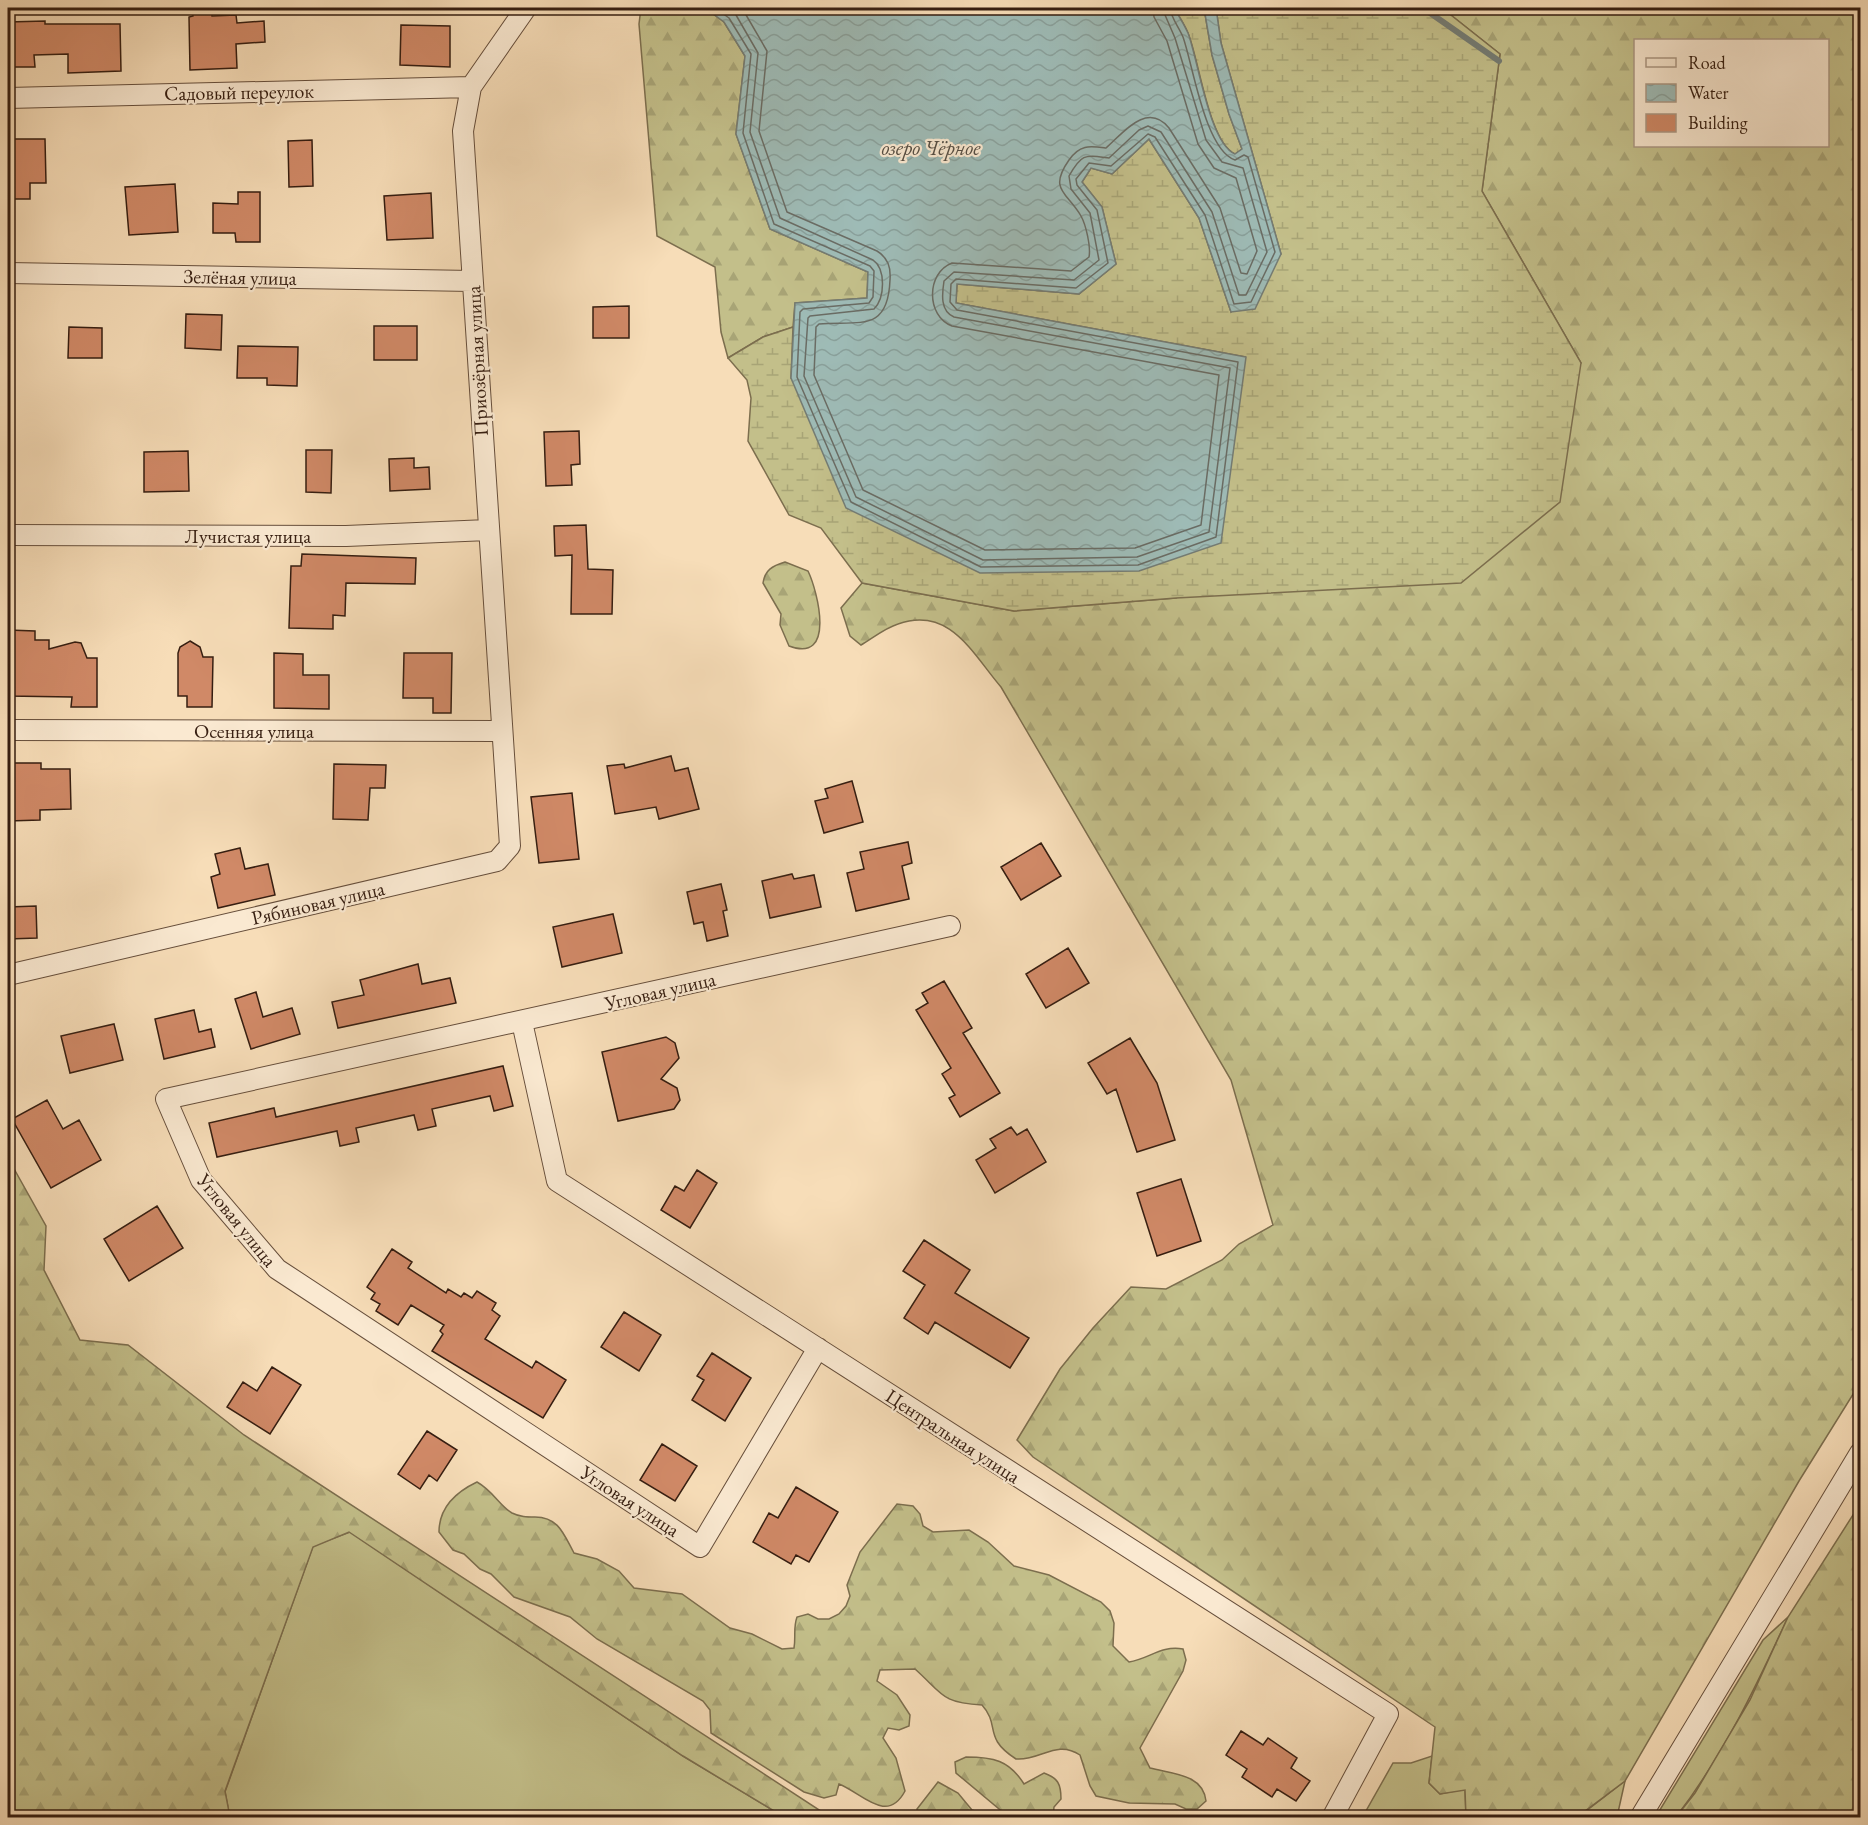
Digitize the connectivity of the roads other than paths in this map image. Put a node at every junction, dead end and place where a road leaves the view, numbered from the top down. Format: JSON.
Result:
{"nodes":[{"id":1,"x":526,"y":8,"type":"edge"},
{"id":2,"x":471,"y":87,"type":"junction"},
{"id":3,"x":8,"y":98,"type":"edge"},
{"id":4,"x":8,"y":273,"type":"edge"},
{"id":5,"x":472,"y":281,"type":"junction"},
{"id":6,"x":488,"y":530,"type":"junction"},
{"id":7,"x":8,"y":535,"type":"edge"},
{"id":8,"x":8,"y":730,"type":"edge"},
{"id":9,"x":501,"y":731,"type":"junction"},
{"id":10,"x":950,"y":926,"type":"dead end"},
{"id":11,"x":8,"y":975,"type":"edge"},
{"id":12,"x":522,"y":1022,"type":"junction"},
{"id":13,"x":818,"y":1348,"type":"junction"},
{"id":14,"x":1860,"y":1453,"type":"edge"},
{"id":15,"x":1332,"y":1818,"type":"edge"},
{"id":16,"x":1640,"y":1818,"type":"edge"}],
"edges":[{"from":1,"to":2,"type":"street","name":"Приозёрная улица"},
{"from":2,"to":3,"type":"street","name":"Садовый переулок"},
{"from":2,"to":5,"type":"street","name":"Приозёрная улица"},
{"from":4,"to":5,"type":"street","name":"Зелёная улица"},
{"from":5,"to":6,"type":"street","name":"Приозёрная улица"},
{"from":6,"to":7,"type":"street","name":"Лучистая улица"},
{"from":6,"to":9,"type":"street","name":"Приозёрная улица"},
{"from":8,"to":9,"type":"street","name":"Осенняя улица"},
{"from":9,"to":11,"type":"street","name":"Рябиновая улица"},
{"from":10,"to":12,"type":"street","name":"Угловая улица"},
{"from":12,"to":13,"type":"street","name":"Центральная улица"},
{"from":12,"to":13,"type":"street","name":"Угловая улица"},
{"from":13,"to":15,"type":"street","name":"Центральная улица"},
{"from":14,"to":16,"type":"street"}]}
